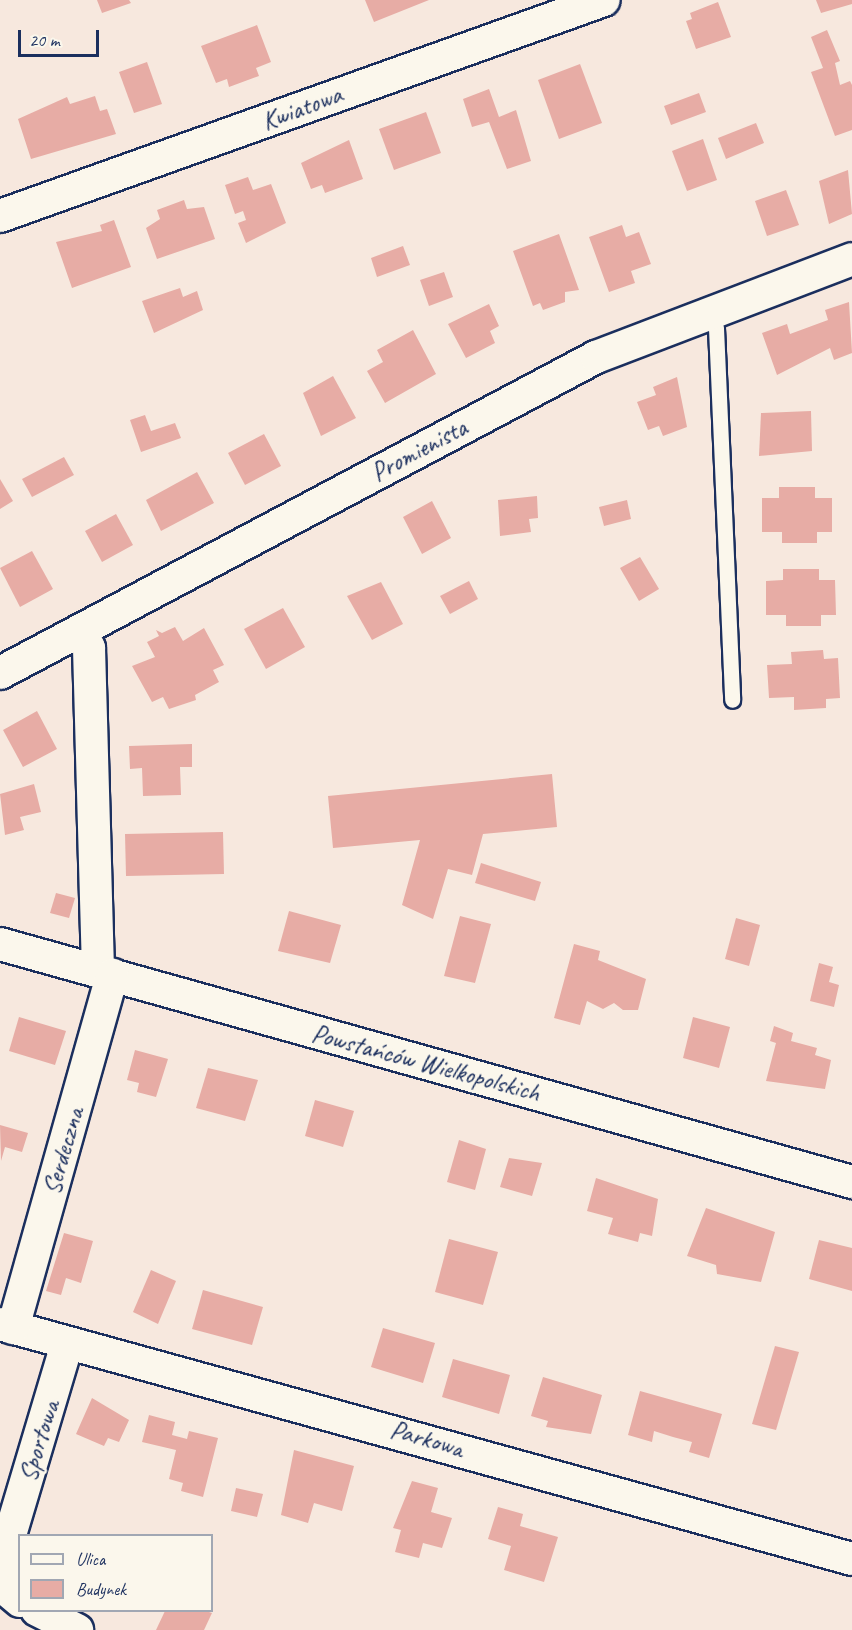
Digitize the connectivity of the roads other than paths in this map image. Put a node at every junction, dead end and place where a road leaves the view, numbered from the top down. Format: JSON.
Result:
{"nodes":[{"id":1,"x":604,"y":0,"type":"edge"},
{"id":2,"x":0,"y":216,"type":"edge"},
{"id":3,"x":852,"y":259,"type":"edge"},
{"id":4,"x":709,"y":310,"type":"junction"},
{"id":5,"x":81,"y":630,"type":"junction"},
{"id":6,"x":0,"y":673,"type":"edge"},
{"id":7,"x":732,"y":700,"type":"dead end"},
{"id":8,"x":0,"y":944,"type":"edge"},
{"id":9,"x":105,"y":973,"type":"junction"},
{"id":10,"x":852,"y":1182,"type":"edge"},
{"id":11,"x":7,"y":1326,"type":"edge"},
{"id":12,"x":68,"y":1344,"type":"junction"},
{"id":13,"x":852,"y":1559,"type":"edge"},
{"id":14,"x":18,"y":1599,"type":"edge"},
{"id":15,"x":39,"y":1612,"type":"edge"},
{"id":16,"x":77,"y":1630,"type":"edge"}],
"edges":[{"from":1,"to":2,"type":"street","name":"Kwiatowa"},
{"from":3,"to":4,"type":"street","name":"Promienista"},
{"from":4,"to":5,"type":"street","name":"Promienista"},
{"from":4,"to":7,"type":"lane"},
{"from":5,"to":6,"type":"street","name":"Promienista"},
{"from":5,"to":9,"type":"street","name":"Serdeczna"},
{"from":8,"to":9,"type":"street","name":"Powstańców Wielkopolskich"},
{"from":9,"to":10,"type":"street","name":"Powstańców Wielkopolskich"},
{"from":9,"to":11,"type":"street","name":"Serdeczna"},
{"from":11,"to":12,"type":"street","name":"Parkowa"},
{"from":12,"to":13,"type":"street","name":"Parkowa"},
{"from":12,"to":14,"type":"street","name":"Sportowa"},
{"from":15,"to":16,"type":"street"}]}
